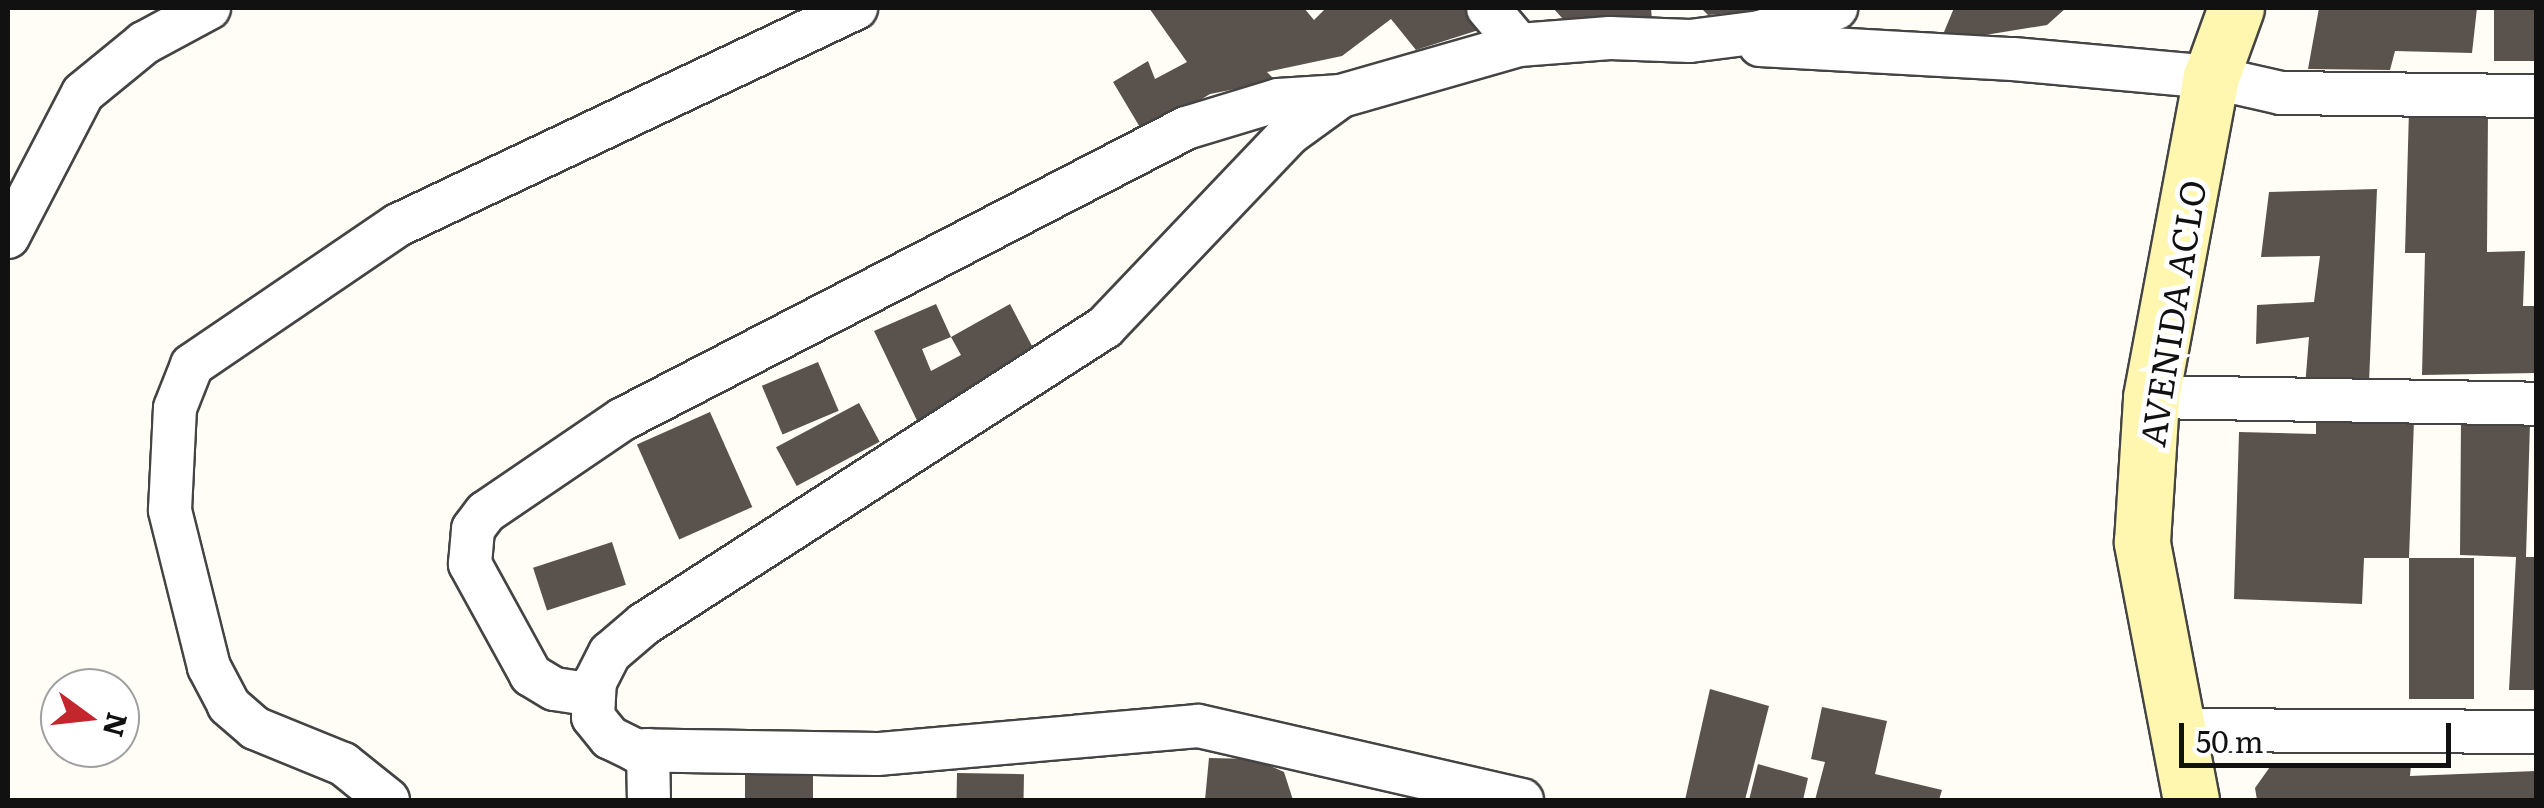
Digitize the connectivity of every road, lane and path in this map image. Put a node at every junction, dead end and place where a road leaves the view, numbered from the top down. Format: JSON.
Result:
{"nodes":[{"id":1,"x":209,"y":8,"type":"edge"},
{"id":2,"x":855,"y":8,"type":"edge"},
{"id":3,"x":1488,"y":8,"type":"edge"},
{"id":4,"x":1836,"y":8,"type":"edge"},
{"id":5,"x":2236,"y":8,"type":"edge"},
{"id":6,"x":1690,"y":41,"type":"junction"},
{"id":7,"x":1519,"y":45,"type":"junction"},
{"id":8,"x":2211,"y":77,"type":"junction"},
{"id":9,"x":1341,"y":96,"type":"junction"},
{"id":10,"x":2536,"y":96,"type":"edge"},
{"id":11,"x":8,"y":237,"type":"edge"},
{"id":12,"x":2152,"y":397,"type":"junction"},
{"id":13,"x":2536,"y":404,"type":"edge"},
{"id":14,"x":594,"y":695,"type":"junction"},
{"id":15,"x":2176,"y":730,"type":"junction"},
{"id":16,"x":2536,"y":732,"type":"edge"},
{"id":17,"x":648,"y":750,"type":"junction"},
{"id":18,"x":388,"y":800,"type":"edge"},
{"id":19,"x":649,"y":800,"type":"edge"},
{"id":20,"x":1522,"y":800,"type":"edge"},
{"id":21,"x":2191,"y":800,"type":"edge"}],
"edges":[{"from":1,"to":11,"type":"street"},
{"from":2,"to":18,"type":"street"},
{"from":3,"to":7,"type":"street"},
{"from":4,"to":6,"type":"street"},
{"from":5,"to":8,"type":"street","name":"AVENIDA ACLO"},
{"from":6,"to":7,"type":"street"},
{"from":6,"to":8,"type":"street"},
{"from":7,"to":9,"type":"street"},
{"from":8,"to":10,"type":"street"},
{"from":8,"to":12,"type":"street","name":"AVENIDA ACLO"},
{"from":9,"to":14,"type":"street"},
{"from":9,"to":14,"type":"street"},
{"from":12,"to":13,"type":"street"},
{"from":12,"to":15,"type":"street","name":"AVENIDA ACLO"},
{"from":14,"to":17,"type":"street"},
{"from":15,"to":16,"type":"street"},
{"from":15,"to":21,"type":"street","name":"AVENIDA ACLO"},
{"from":17,"to":19,"type":"street"},
{"from":17,"to":20,"type":"street"}]}
